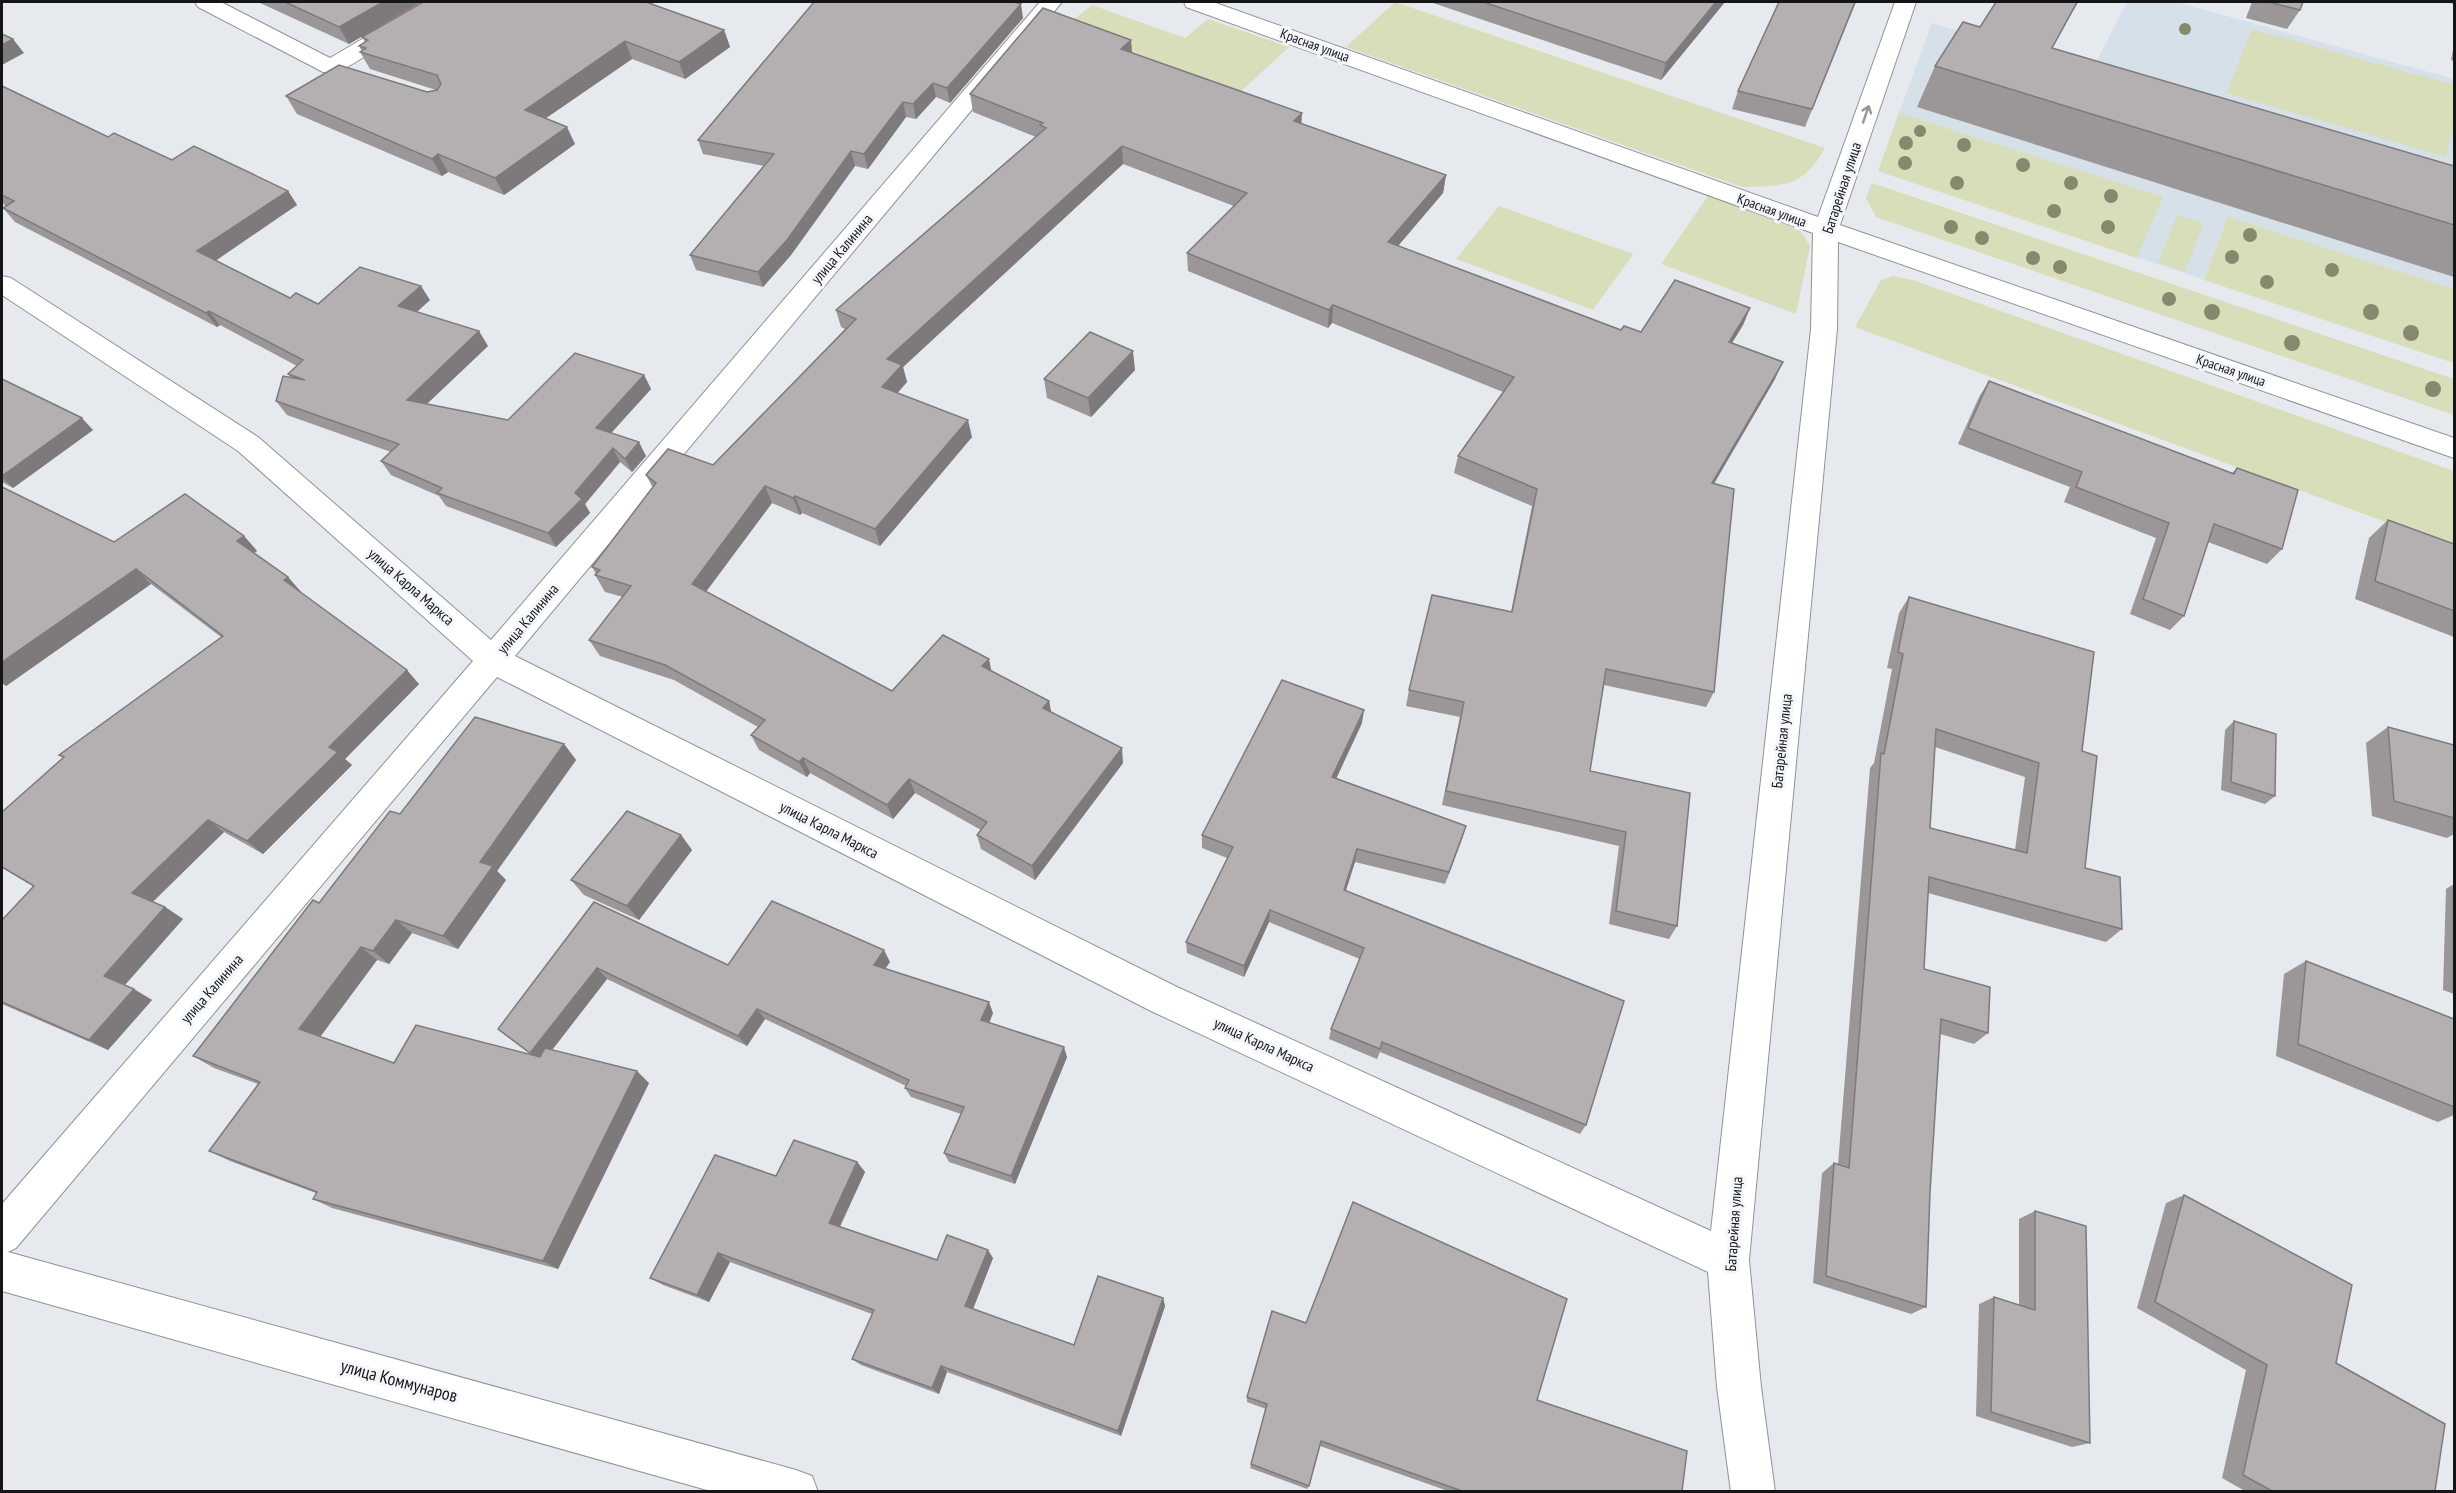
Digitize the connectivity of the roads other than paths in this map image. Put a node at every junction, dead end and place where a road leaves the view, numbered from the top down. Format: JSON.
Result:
{"nodes":[{"id":1,"x":206,"y":2,"type":"edge"},
{"id":2,"x":439,"y":2,"type":"edge"},
{"id":3,"x":1051,"y":2,"type":"edge"},
{"id":4,"x":1194,"y":2,"type":"edge"},
{"id":5,"x":1906,"y":2,"type":"edge"},
{"id":6,"x":332,"y":67,"type":"junction"},
{"id":7,"x":363,"y":77,"type":"edge"},
{"id":8,"x":1826,"y":229,"type":"junction"},
{"id":9,"x":2,"y":284,"type":"edge"},
{"id":10,"x":2454,"y":448,"type":"edge"},
{"id":11,"x":493,"y":660,"type":"junction"},
{"id":12,"x":2,"y":1234,"type":"edge"},
{"id":13,"x":1728,"y":1260,"type":"junction"},
{"id":14,"x":2,"y":1271,"type":"edge"},
{"id":15,"x":1755,"y":1487,"type":"edge"},
{"id":16,"x":796,"y":1491,"type":"edge"}],
"edges":[{"from":1,"to":6,"type":"street"},
{"from":2,"to":6,"type":"street"},
{"from":3,"to":11,"type":"street","name":"улица Калинина"},
{"from":4,"to":8,"type":"street","name":"Красная улица"},
{"from":8,"to":5,"type":"street","name":"Батарейная улица","one_way":true},
{"from":6,"to":7,"type":"street"},
{"from":8,"to":10,"type":"street","name":"Красная улица"},
{"from":8,"to":13,"type":"street","name":"Батарейная улица"},
{"from":9,"to":11,"type":"street","name":"улица Карла Маркса"},
{"from":11,"to":12,"type":"street","name":"улица Калинина"},
{"from":11,"to":13,"type":"street","name":"улица Карла Маркса"},
{"from":13,"to":15,"type":"street","name":"Батарейная улица"},
{"from":14,"to":16,"type":"street","name":"улица Коммунаров"}]}
